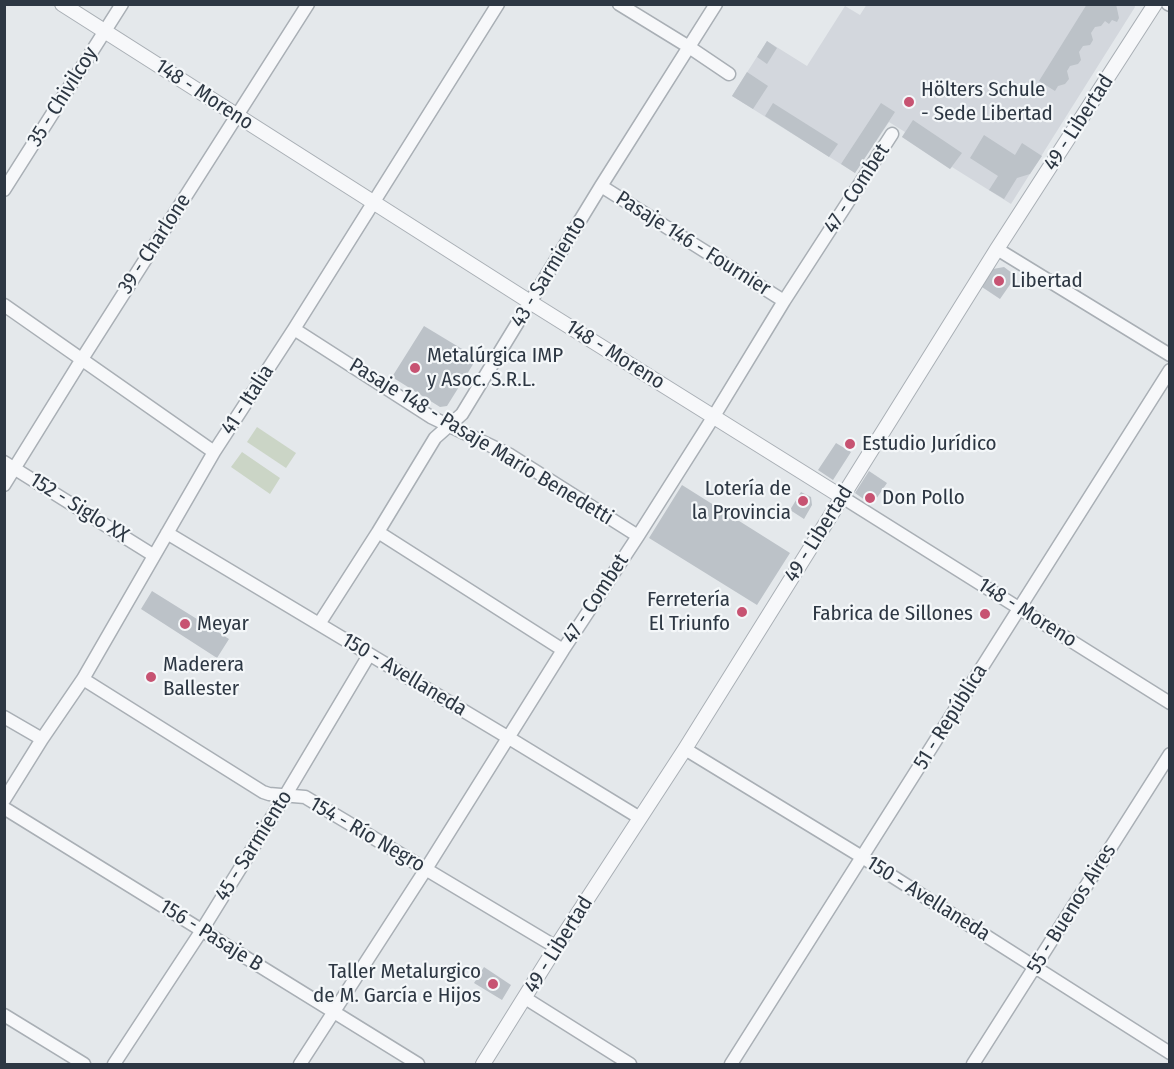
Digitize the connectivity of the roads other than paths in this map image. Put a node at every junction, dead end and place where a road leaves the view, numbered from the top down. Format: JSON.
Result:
{"nodes":[{"id":1,"x":62,"y":4,"type":"edge"},
{"id":2,"x":122,"y":4,"type":"edge"},
{"id":3,"x":308,"y":4,"type":"edge"},
{"id":4,"x":498,"y":4,"type":"edge"},
{"id":5,"x":619,"y":4,"type":"edge"},
{"id":6,"x":716,"y":4,"type":"edge"},
{"id":7,"x":1155,"y":4,"type":"edge"},
{"id":8,"x":105,"y":31,"type":"junction"},
{"id":9,"x":689,"y":47,"type":"junction"},
{"id":10,"x":729,"y":74,"type":"dead end"},
{"id":11,"x":237,"y":117,"type":"junction"},
{"id":12,"x":892,"y":134,"type":"dead end"},
{"id":13,"x":601,"y":186,"type":"junction"},
{"id":14,"x":4,"y":189,"type":"edge"},
{"id":15,"x":373,"y":202,"type":"junction"},
{"id":16,"x":997,"y":249,"type":"junction"},
{"id":17,"x":784,"y":301,"type":"junction"},
{"id":18,"x":531,"y":302,"type":"junction"},
{"id":19,"x":4,"y":305,"type":"edge"},
{"id":20,"x":294,"y":329,"type":"junction"},
{"id":21,"x":1170,"y":355,"type":"edge"},
{"id":22,"x":82,"y":359,"type":"junction"},
{"id":23,"x":1170,"y":370,"type":"edge"},
{"id":24,"x":714,"y":416,"type":"junction"},
{"id":25,"x":448,"y":426,"type":"junction"},
{"id":26,"x":214,"y":452,"type":"junction"},
{"id":27,"x":10,"y":465,"type":"edge"},
{"id":28,"x":4,"y":485,"type":"edge"},
{"id":29,"x":842,"y":497,"type":"junction"},
{"id":30,"x":378,"y":532,"type":"junction"},
{"id":31,"x":167,"y":533,"type":"junction"},
{"id":32,"x":638,"y":536,"type":"junction"},
{"id":33,"x":153,"y":555,"type":"junction"},
{"id":34,"x":1020,"y":608,"type":"junction"},
{"id":35,"x":319,"y":624,"type":"junction"},
{"id":36,"x":563,"y":650,"type":"junction"},
{"id":37,"x":369,"y":655,"type":"junction"},
{"id":38,"x":82,"y":679,"type":"junction"},
{"id":39,"x":1170,"y":703,"type":"edge"},
{"id":40,"x":4,"y":717,"type":"edge"},
{"id":41,"x":509,"y":738,"type":"junction"},
{"id":42,"x":42,"y":740,"type":"junction"},
{"id":43,"x":685,"y":750,"type":"junction"},
{"id":44,"x":1170,"y":754,"type":"edge"},
{"id":45,"x":285,"y":796,"type":"junction"},
{"id":46,"x":4,"y":800,"type":"edge"},
{"id":47,"x":4,"y":808,"type":"edge"},
{"id":48,"x":640,"y":818,"type":"junction"},
{"id":49,"x":862,"y":857,"type":"junction"},
{"id":50,"x":426,"y":869,"type":"junction"},
{"id":51,"x":202,"y":930,"type":"junction"},
{"id":52,"x":556,"y":947,"type":"junction"},
{"id":53,"x":1036,"y":967,"type":"junction"},
{"id":54,"x":525,"y":998,"type":"junction"},
{"id":55,"x":334,"y":1013,"type":"junction"},
{"id":56,"x":4,"y":1015,"type":"edge"},
{"id":57,"x":1170,"y":1053,"type":"edge"},
{"id":58,"x":84,"y":1065,"type":"edge"},
{"id":59,"x":114,"y":1065,"type":"edge"},
{"id":60,"x":300,"y":1065,"type":"edge"},
{"id":61,"x":418,"y":1065,"type":"edge"},
{"id":62,"x":483,"y":1065,"type":"edge"},
{"id":63,"x":630,"y":1065,"type":"edge"},
{"id":64,"x":731,"y":1065,"type":"edge"},
{"id":65,"x":974,"y":1065,"type":"edge"}],
"edges":[{"from":1,"to":8,"type":"street","name":"148 - Moreno"},
{"from":2,"to":8,"type":"street","name":"35 - Chivilcoy"},
{"from":3,"to":11,"type":"street","name":"39 - Charlone"},
{"from":4,"to":15,"type":"street","name":"41 - Italia"},
{"from":5,"to":9,"type":"street"},
{"from":6,"to":9,"type":"street","name":"43 - Sarmiento"},
{"from":7,"to":16,"type":"street","name":"49 - Libertad"},
{"from":8,"to":11,"type":"street","name":"148 - Moreno"},
{"from":8,"to":14,"type":"street","name":"35 - Chivilcoy"},
{"from":9,"to":10,"type":"street"},
{"from":9,"to":13,"type":"street","name":"43 - Sarmiento"},
{"from":11,"to":15,"type":"street","name":"148 - Moreno"},
{"from":11,"to":22,"type":"street","name":"39 - Charlone"},
{"from":12,"to":17,"type":"street","name":"47 - Combet"},
{"from":13,"to":17,"type":"street","name":"Pasaje 146 - Fournier"},
{"from":13,"to":18,"type":"street","name":"43 - Sarmiento"},
{"from":15,"to":18,"type":"street","name":"148 - Moreno"},
{"from":15,"to":20,"type":"street","name":"41 - Italia"},
{"from":16,"to":21,"type":"street"},
{"from":16,"to":29,"type":"street","name":"49 - Libertad"},
{"from":17,"to":24,"type":"street","name":"47 - Combet"},
{"from":18,"to":24,"type":"street","name":"148 - Moreno"},
{"from":18,"to":25,"type":"street","name":"43 - Sarmiento"},
{"from":19,"to":22,"type":"street"},
{"from":20,"to":25,"type":"street","name":"Pasaje 148 - Pasaje Mario Benedetti"},
{"from":20,"to":26,"type":"street","name":"41 - Italia"},
{"from":22,"to":26,"type":"street"},
{"from":22,"to":27,"type":"street","name":"39 - Charlone"},
{"from":23,"to":34,"type":"street","name":"51 - República"},
{"from":24,"to":29,"type":"street","name":"148 - Moreno"},
{"from":24,"to":32,"type":"street","name":"47 - Combet"},
{"from":25,"to":30,"type":"street","name":"43 - Sarmiento"},
{"from":25,"to":32,"type":"street","name":"Pasaje 148 - Pasaje Mario Benedetti"},
{"from":26,"to":31,"type":"street","name":"41 - Italia"},
{"from":27,"to":28,"type":"street","name":"39 - Charlone"},
{"from":27,"to":33,"type":"street","name":"152 - Siglo XX"},
{"from":29,"to":34,"type":"street","name":"148 - Moreno"},
{"from":29,"to":43,"type":"street","name":"49 - Libertad"},
{"from":30,"to":35,"type":"street","name":"43 - Sarmiento"},
{"from":30,"to":36,"type":"street"},
{"from":31,"to":33,"type":"street","name":"41 - Italia"},
{"from":31,"to":35,"type":"street","name":"150 - Avellaneda"},
{"from":32,"to":36,"type":"street","name":"47 - Combet"},
{"from":33,"to":38,"type":"street","name":"41 - Italia"},
{"from":34,"to":39,"type":"street","name":"148 - Moreno"},
{"from":34,"to":49,"type":"street","name":"51 - República"},
{"from":35,"to":37,"type":"street","name":"150 - Avellaneda"},
{"from":36,"to":41,"type":"street","name":"47 - Combet"},
{"from":37,"to":41,"type":"street","name":"150 - Avellaneda"},
{"from":37,"to":45,"type":"street","name":"45 - Sarmiento"},
{"from":38,"to":42,"type":"street","name":"41 - Italia"},
{"from":38,"to":45,"type":"street","name":"154 - Río Negro"},
{"from":40,"to":42,"type":"street"},
{"from":41,"to":48,"type":"street","name":"150 - Avellaneda"},
{"from":41,"to":50,"type":"street","name":"47 - Combet"},
{"from":42,"to":46,"type":"street","name":"41 - Italia"},
{"from":43,"to":48,"type":"street","name":"49 - Libertad"},
{"from":43,"to":49,"type":"street","name":"150 - Avellaneda"},
{"from":44,"to":53,"type":"street","name":"55 - Buenos Aires"},
{"from":45,"to":50,"type":"street","name":"154 - Río Negro"},
{"from":45,"to":51,"type":"street","name":"45 - Sarmiento"},
{"from":47,"to":51,"type":"street","name":"156 - Pasaje B"},
{"from":48,"to":52,"type":"street","name":"49 - Libertad"},
{"from":49,"to":53,"type":"street","name":"150 - Avellaneda"},
{"from":49,"to":64,"type":"street","name":"51 - República"},
{"from":50,"to":52,"type":"street","name":"154 - Río Negro"},
{"from":50,"to":55,"type":"street","name":"47 - Combet"},
{"from":51,"to":55,"type":"street","name":"156 - Pasaje B"},
{"from":51,"to":59,"type":"street","name":"45 - Sarmiento"},
{"from":52,"to":54,"type":"street","name":"49 - Libertad"},
{"from":53,"to":57,"type":"street","name":"150 - Avellaneda"},
{"from":53,"to":65,"type":"street","name":"55 - Buenos Aires"},
{"from":54,"to":62,"type":"street","name":"49 - Libertad"},
{"from":54,"to":63,"type":"street"},
{"from":55,"to":60,"type":"street","name":"47 - Combet"},
{"from":55,"to":61,"type":"street","name":"156 - Pasaje B"},
{"from":56,"to":58,"type":"street"}]}
